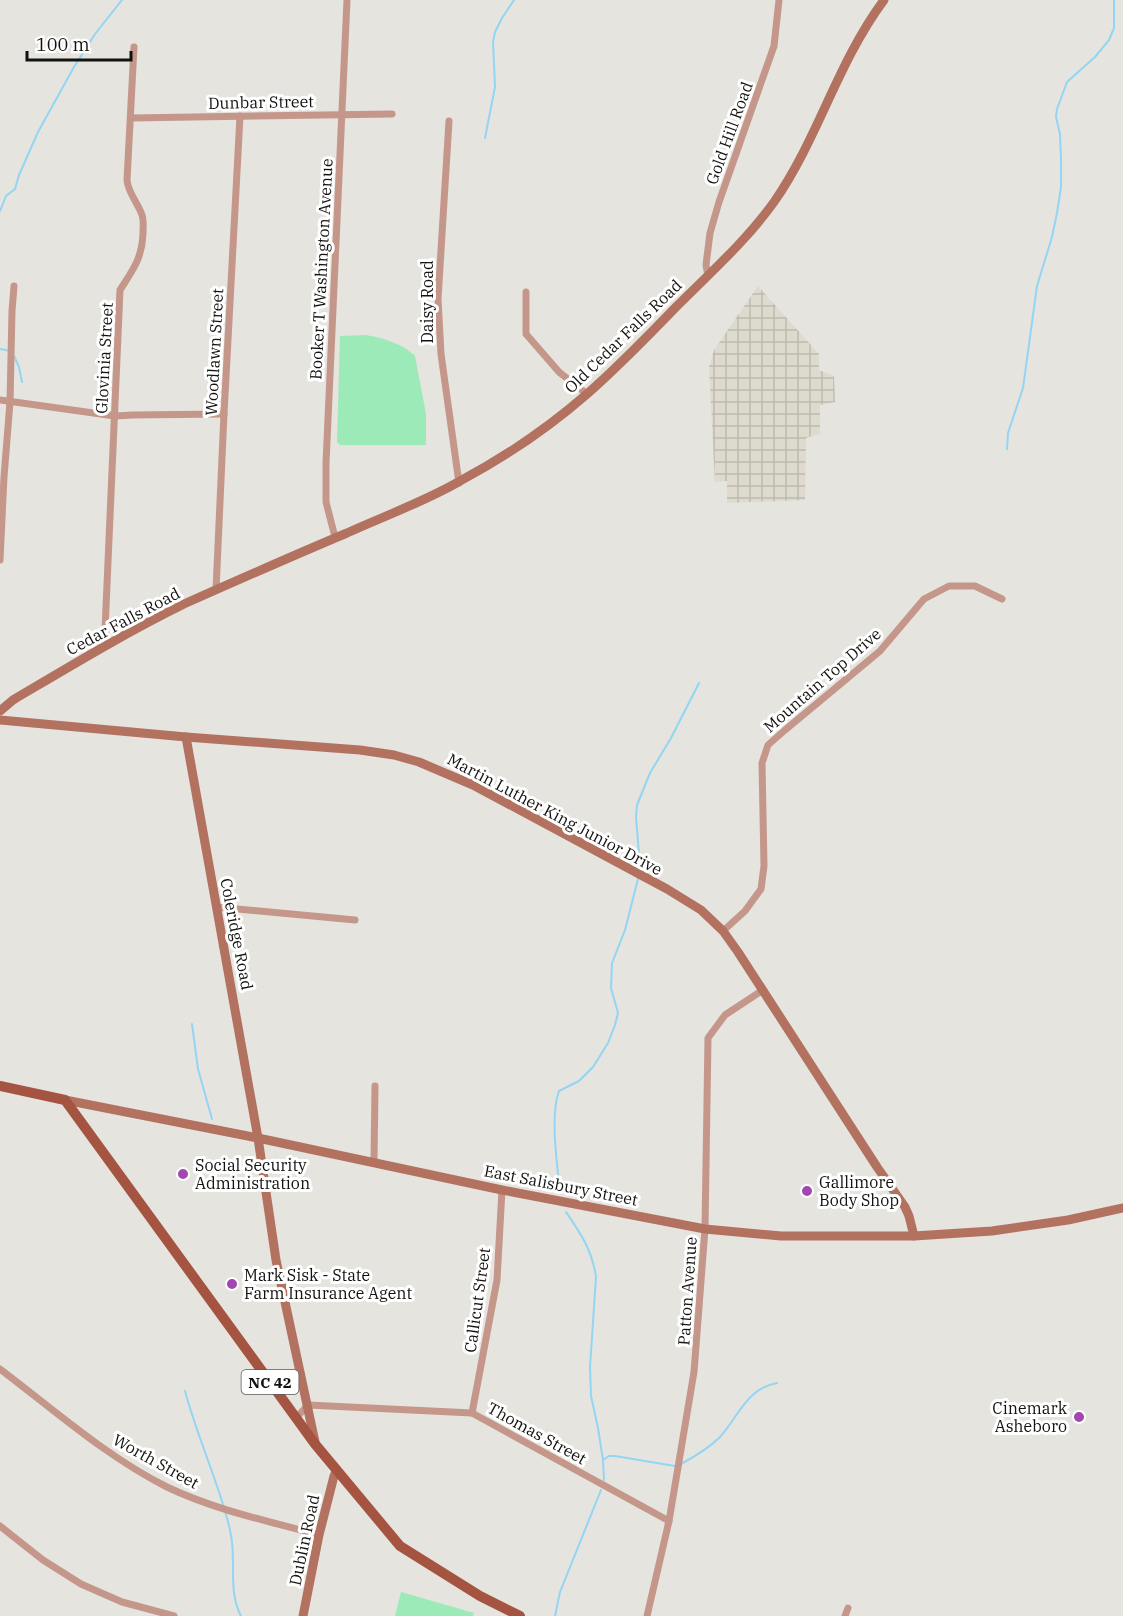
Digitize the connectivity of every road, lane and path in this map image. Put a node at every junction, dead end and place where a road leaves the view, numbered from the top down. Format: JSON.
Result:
{"nodes":[{"id":1,"x":347,"y":0,"type":"edge"},
{"id":2,"x":779,"y":0,"type":"edge"},
{"id":3,"x":885,"y":0,"type":"edge"},
{"id":4,"x":134,"y":46,"type":"dead end"},
{"id":5,"x":392,"y":114,"type":"dead end"},
{"id":6,"x":342,"y":115,"type":"junction"},
{"id":7,"x":240,"y":116,"type":"junction"},
{"id":8,"x":131,"y":118,"type":"junction"},
{"id":9,"x":449,"y":121,"type":"dead end"},
{"id":10,"x":708,"y":276,"type":"junction"},
{"id":11,"x":15,"y":286,"type":"dead end"},
{"id":12,"x":526,"y":292,"type":"dead end"},
{"id":13,"x":587,"y":394,"type":"junction"},
{"id":14,"x":0,"y":400,"type":"edge"},
{"id":15,"x":10,"y":402,"type":"junction"},
{"id":16,"x":224,"y":414,"type":"junction"},
{"id":17,"x":114,"y":416,"type":"junction"},
{"id":18,"x":459,"y":483,"type":"junction"},
{"id":19,"x":336,"y":537,"type":"junction"},
{"id":20,"x":0,"y":560,"type":"edge"},
{"id":21,"x":266,"y":568,"type":"joint"},
{"id":22,"x":216,"y":590,"type":"junction"},
{"id":23,"x":1002,"y":599,"type":"dead end"},
{"id":24,"x":107,"y":644,"type":"junction"},
{"id":25,"x":1,"y":719,"type":"edge"},
{"id":26,"x":186,"y":737,"type":"junction"},
{"id":27,"x":216,"y":907,"type":"junction"},
{"id":28,"x":355,"y":920,"type":"dead end"},
{"id":29,"x":723,"y":931,"type":"junction"},
{"id":30,"x":763,"y":990,"type":"junction"},
{"id":31,"x":0,"y":1086,"type":"edge"},
{"id":32,"x":375,"y":1086,"type":"dead end"},
{"id":33,"x":65,"y":1100,"type":"junction"},
{"id":34,"x":258,"y":1138,"type":"junction"},
{"id":35,"x":374,"y":1162,"type":"junction"},
{"id":36,"x":502,"y":1190,"type":"junction"},
{"id":37,"x":1123,"y":1208,"type":"edge"},
{"id":38,"x":705,"y":1229,"type":"junction"},
{"id":39,"x":914,"y":1236,"type":"junction"},
{"id":40,"x":0,"y":1369,"type":"edge"},
{"id":41,"x":308,"y":1406,"type":"junction"},
{"id":42,"x":472,"y":1413,"type":"junction"},
{"id":43,"x":296,"y":1418,"type":"junction"},
{"id":44,"x":315,"y":1444,"type":"junction"},
{"id":45,"x":337,"y":1470,"type":"junction"},
{"id":46,"x":669,"y":1521,"type":"junction"},
{"id":47,"x":0,"y":1526,"type":"edge"},
{"id":48,"x":319,"y":1535,"type":"junction"},
{"id":49,"x":848,"y":1608,"type":"dead end"},
{"id":50,"x":174,"y":1616,"type":"edge"},
{"id":51,"x":303,"y":1616,"type":"edge"},
{"id":52,"x":520,"y":1616,"type":"edge"},
{"id":53,"x":647,"y":1616,"type":"edge"},
{"id":54,"x":845,"y":1616,"type":"edge"}],
"edges":[{"from":1,"to":6,"type":"street","name":"Booker T Washington Avenue"},
{"from":2,"to":10,"type":"street","name":"Gold Hill Road"},
{"from":3,"to":10,"type":"street","name":"Old Cedar Falls Road"},
{"from":4,"to":8,"type":"street","name":"Glovinia Street"},
{"from":5,"to":6,"type":"street","name":"Dunbar Street"},
{"from":6,"to":7,"type":"street","name":"Dunbar Street"},
{"from":6,"to":19,"type":"street","name":"Booker T Washington Avenue"},
{"from":7,"to":8,"type":"street","name":"Dunbar Street"},
{"from":7,"to":16,"type":"street","name":"Woodlawn Street"},
{"from":8,"to":17,"type":"street","name":"Glovinia Street"},
{"from":9,"to":18,"type":"street","name":"Daisy Road"},
{"from":10,"to":13,"type":"street","name":"Old Cedar Falls Road"},
{"from":11,"to":15,"type":"street"},
{"from":12,"to":13,"type":"street"},
{"from":13,"to":18,"type":"street","name":"Old Cedar Falls Road"},
{"from":14,"to":15,"type":"street"},
{"from":15,"to":17,"type":"street"},
{"from":15,"to":20,"type":"street"},
{"from":16,"to":17,"type":"street"},
{"from":16,"to":22,"type":"street","name":"Woodlawn Street"},
{"from":17,"to":24,"type":"street","name":"Glovinia Street"},
{"from":18,"to":19,"type":"street","name":"Old Cedar Falls Road"},
{"from":19,"to":21,"type":"street","name":"Old Cedar Falls Road"},
{"from":21,"to":22,"type":"street","name":"Cedar Falls Road"},
{"from":22,"to":24,"type":"street","name":"Cedar Falls Road"},
{"from":23,"to":29,"type":"street","name":"Mountain Top Drive"},
{"from":24,"to":25,"type":"street","name":"Cedar Falls Road"},
{"from":25,"to":26,"type":"street","name":"Martin Luther King Junior Drive"},
{"from":26,"to":27,"type":"street","name":"Coleridge Road"},
{"from":26,"to":29,"type":"street","name":"Martin Luther King Junior Drive"},
{"from":27,"to":28,"type":"street"},
{"from":27,"to":34,"type":"street","name":"Coleridge Road"},
{"from":29,"to":30,"type":"street","name":"Martin Luther King Junior Drive"},
{"from":30,"to":38,"type":"street","name":"Patton Avenue"},
{"from":30,"to":39,"type":"street","name":"Martin Luther King Junior Drive"},
{"from":31,"to":33,"type":"main road","name":"East Salisbury Street"},
{"from":32,"to":35,"type":"street"},
{"from":33,"to":34,"type":"street","name":"East Salisbury Street"},
{"from":33,"to":43,"type":"main road","number":"NC 42"},
{"from":34,"to":35,"type":"street","name":"East Salisbury Street"},
{"from":34,"to":41,"type":"street","name":"Coleridge Road"},
{"from":35,"to":36,"type":"street","name":"East Salisbury Street"},
{"from":36,"to":38,"type":"street","name":"East Salisbury Street"},
{"from":36,"to":42,"type":"street","name":"Callicut Street"},
{"from":37,"to":39,"type":"street","name":"East Salisbury Street"},
{"from":38,"to":39,"type":"street","name":"East Salisbury Street"},
{"from":38,"to":46,"type":"street","name":"Patton Avenue"},
{"from":40,"to":48,"type":"street","name":"Worth Street"},
{"from":41,"to":42,"type":"street","name":"Thomas Street"},
{"from":41,"to":43,"type":"street"},
{"from":41,"to":44,"type":"street","name":"Coleridge Road"},
{"from":42,"to":46,"type":"street","name":"Thomas Street"},
{"from":43,"to":44,"type":"main road","number":"NC 42"},
{"from":44,"to":45,"type":"main road","number":"NC 42"},
{"from":45,"to":48,"type":"street","name":"Dublin Road"},
{"from":45,"to":52,"type":"main road","number":"NC 42"},
{"from":46,"to":53,"type":"street","name":"Patton Avenue"},
{"from":47,"to":50,"type":"street"},
{"from":48,"to":51,"type":"street","name":"Dublin Road"},
{"from":49,"to":54,"type":"street"}]}
